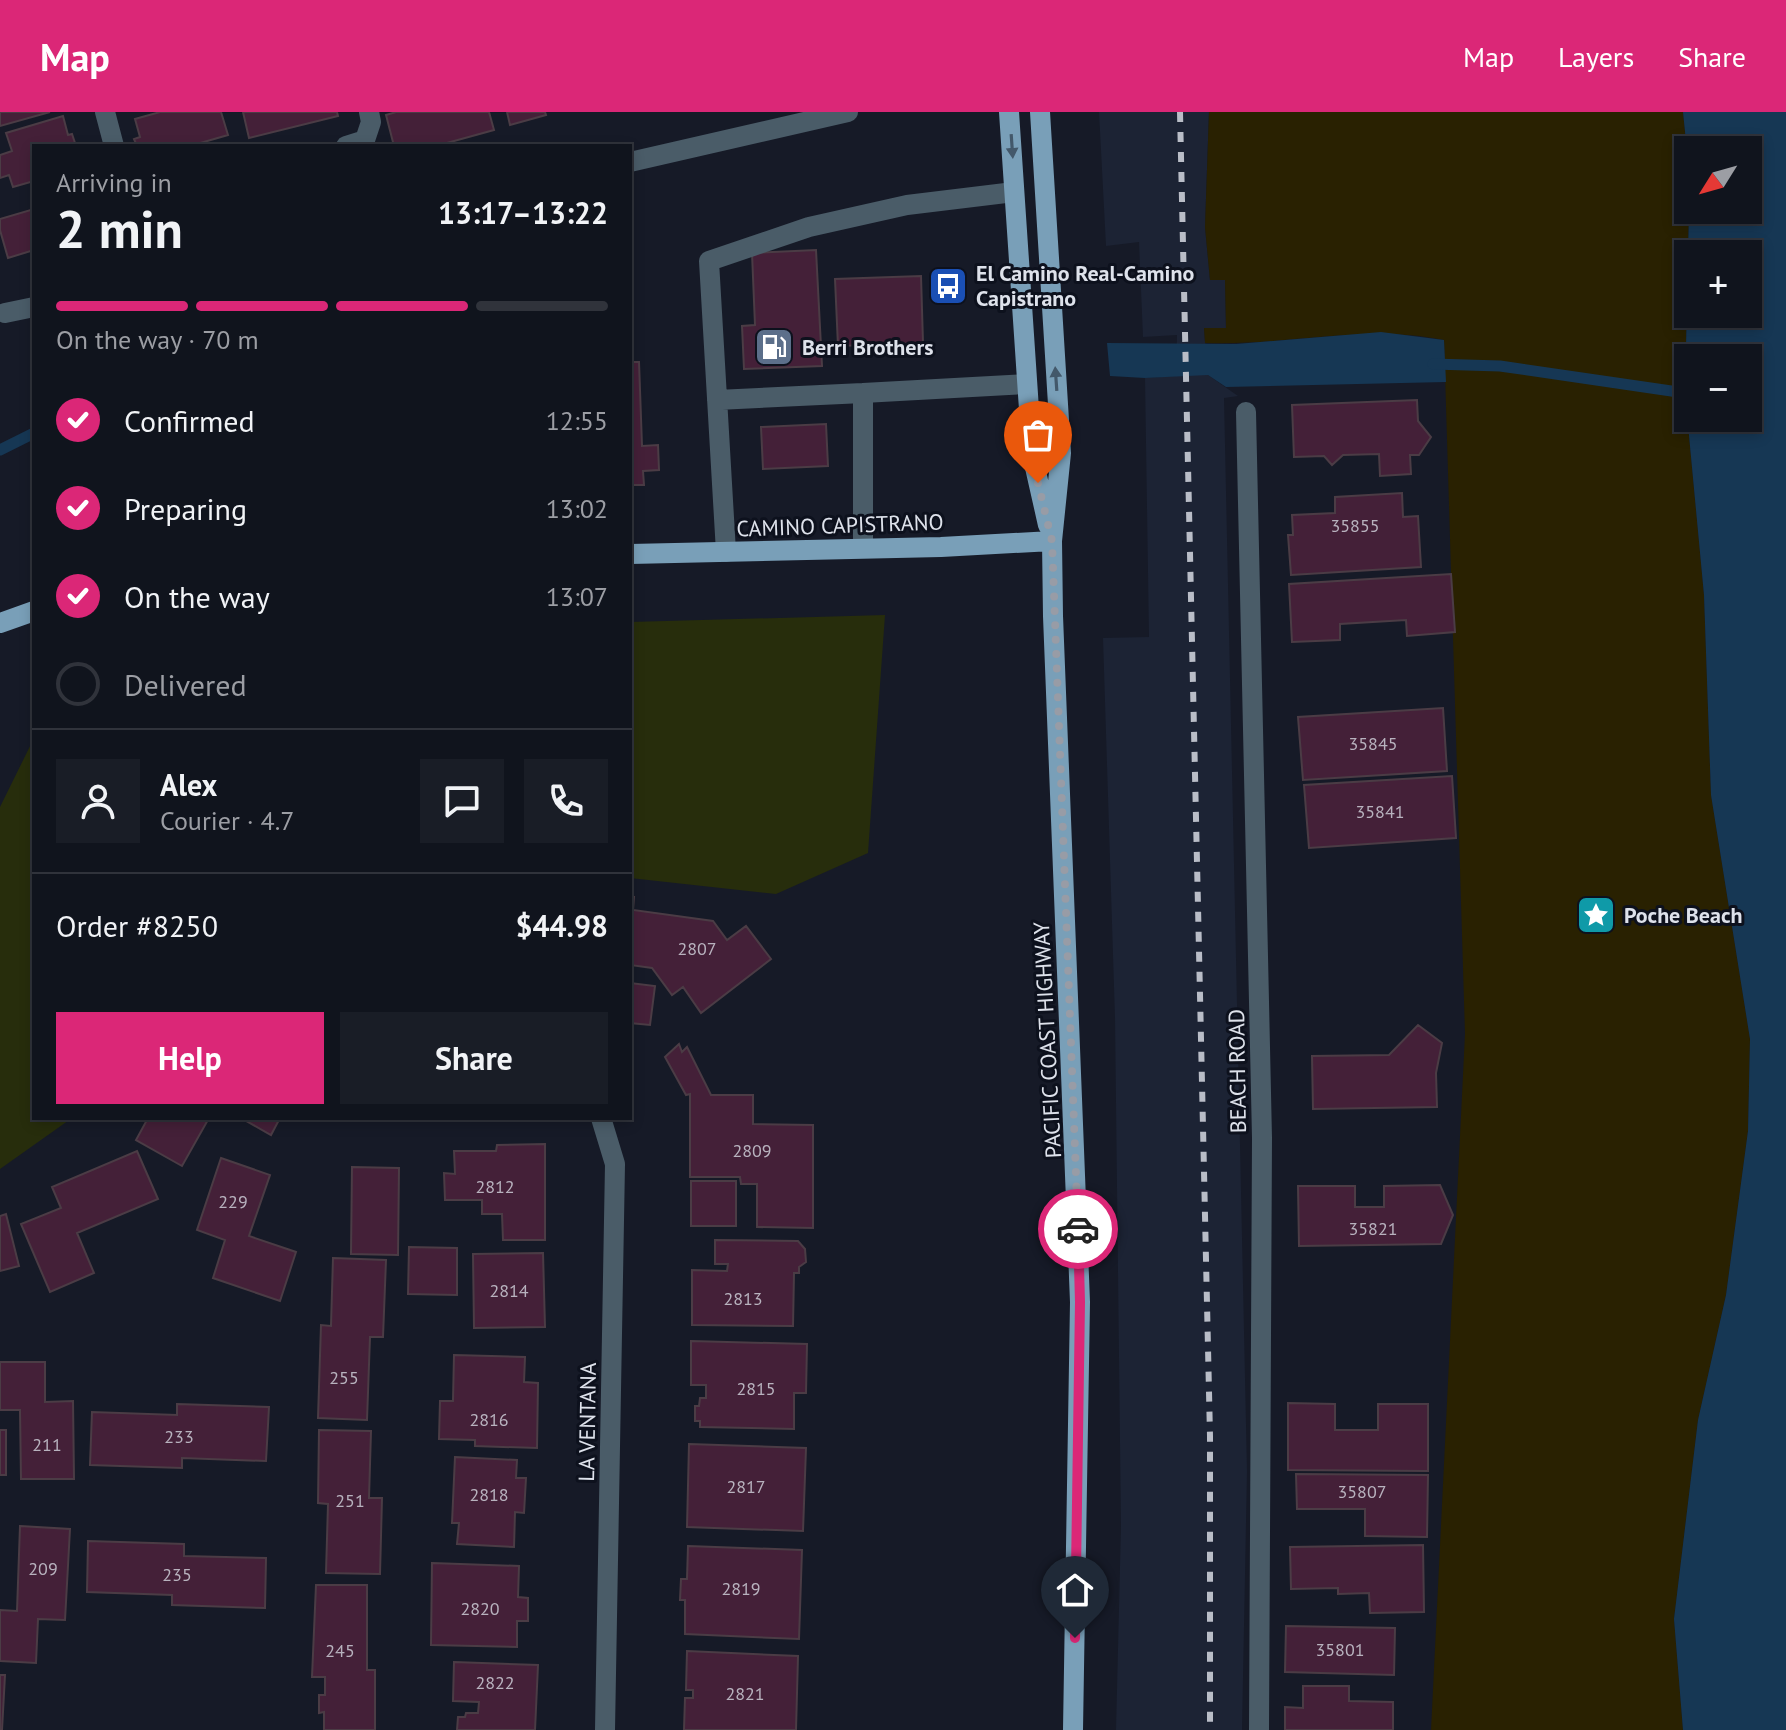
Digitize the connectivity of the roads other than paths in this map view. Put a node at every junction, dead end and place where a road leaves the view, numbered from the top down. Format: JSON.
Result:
{"nodes":[{"id":1,"x":105,"y":112,"type":"edge"},
{"id":2,"x":369,"y":112,"type":"edge"},
{"id":3,"x":848,"y":112,"type":"edge"},
{"id":4,"x":1009,"y":112,"type":"edge"},
{"id":5,"x":1040,"y":112,"type":"edge"},
{"id":6,"x":356,"y":143,"type":"edge"},
{"id":7,"x":113,"y":144,"type":"edge"},
{"id":8,"x":632,"y":162,"type":"edge"},
{"id":9,"x":1014,"y":192,"type":"junction"},
{"id":10,"x":32,"y":307,"type":"edge"},
{"id":11,"x":5,"y":313,"type":"dead end"},
{"id":12,"x":1027,"y":384,"type":"junction"},
{"id":13,"x":863,"y":393,"type":"junction"},
{"id":14,"x":717,"y":400,"type":"junction"},
{"id":15,"x":1246,"y":412,"type":"dead end"},
{"id":16,"x":1052,"y":541,"type":"junction"},
{"id":17,"x":863,"y":548,"type":"junction"},
{"id":18,"x":726,"y":552,"type":"junction"},
{"id":19,"x":632,"y":554,"type":"edge"},
{"id":20,"x":32,"y":612,"type":"edge"},
{"id":21,"x":0,"y":623,"type":"edge"},
{"id":22,"x":602,"y":1120,"type":"edge"},
{"id":23,"x":605,"y":1730,"type":"edge"},
{"id":24,"x":1073,"y":1730,"type":"edge"},
{"id":25,"x":1259,"y":1730,"type":"edge"}],
"edges":[{"from":1,"to":7,"type":"street"},
{"from":2,"to":6,"type":"street"},
{"from":3,"to":8,"type":"street"},
{"from":4,"to":9,"type":"main road","one_way":true},
{"from":16,"to":5,"type":"main road","one_way":true},
{"from":9,"to":12,"type":"main road"},
{"from":9,"to":14,"type":"street"},
{"from":10,"to":11,"type":"street"},
{"from":12,"to":13,"type":"street"},
{"from":12,"to":16,"type":"main road"},
{"from":13,"to":14,"type":"street"},
{"from":13,"to":17,"type":"street"},
{"from":14,"to":18,"type":"street"},
{"from":15,"to":25,"type":"street","name":"BEACH ROAD"},
{"from":16,"to":17,"type":"main road","name":"CAMINO CAPISTRANO"},
{"from":16,"to":24,"type":"main road","name":"PACIFIC COAST HIGHWAY"},
{"from":17,"to":18,"type":"main road","name":"CAMINO CAPISTRANO"},
{"from":18,"to":19,"type":"main road","name":"CAMINO CAPISTRANO"},
{"from":20,"to":21,"type":"main road"},
{"from":22,"to":23,"type":"street","name":"LA VENTANA"}]}
